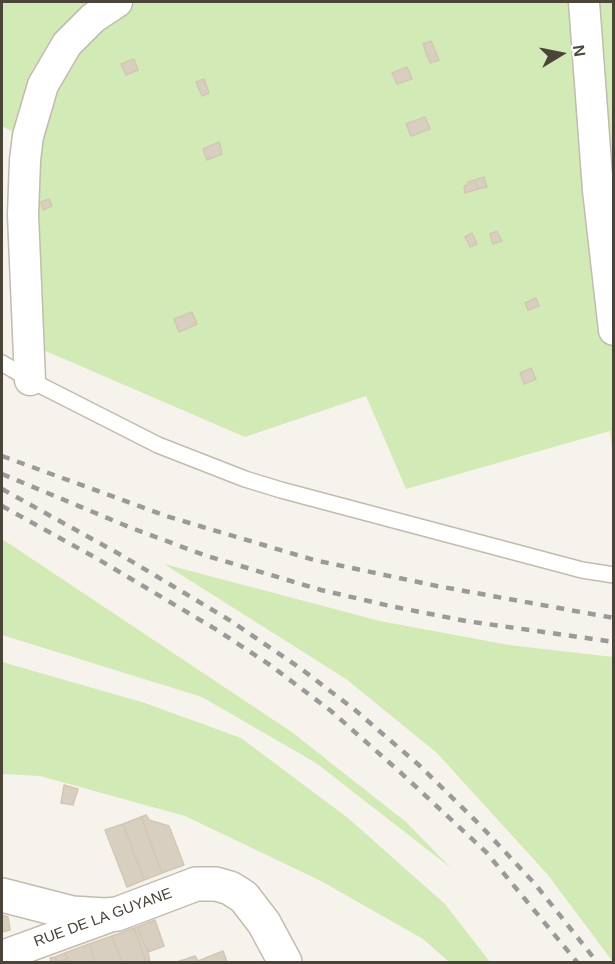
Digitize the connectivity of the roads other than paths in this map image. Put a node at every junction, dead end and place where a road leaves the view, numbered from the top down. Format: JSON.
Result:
{"nodes":[{"id":1,"x":117,"y":2,"type":"edge"},
{"id":2,"x":584,"y":2,"type":"edge"},
{"id":3,"x":614,"y":330,"type":"edge"},
{"id":4,"x":2,"y":363,"type":"edge"},
{"id":5,"x":30,"y":380,"type":"junction"},
{"id":6,"x":614,"y":575,"type":"edge"},
{"id":7,"x":2,"y":895,"type":"edge"},
{"id":8,"x":117,"y":914,"type":"junction"},
{"id":9,"x":2,"y":956,"type":"edge"},
{"id":10,"x":285,"y":963,"type":"edge"}],
"edges":[{"from":1,"to":5,"type":"street"},
{"from":2,"to":3,"type":"street"},
{"from":4,"to":5,"type":"lane"},
{"from":5,"to":6,"type":"lane"},
{"from":7,"to":8,"type":"street"},
{"from":8,"to":9,"type":"street","name":"RUE DE LA GUYANE"},
{"from":8,"to":10,"type":"street","name":"RUE DE LA GUYANE"}]}
